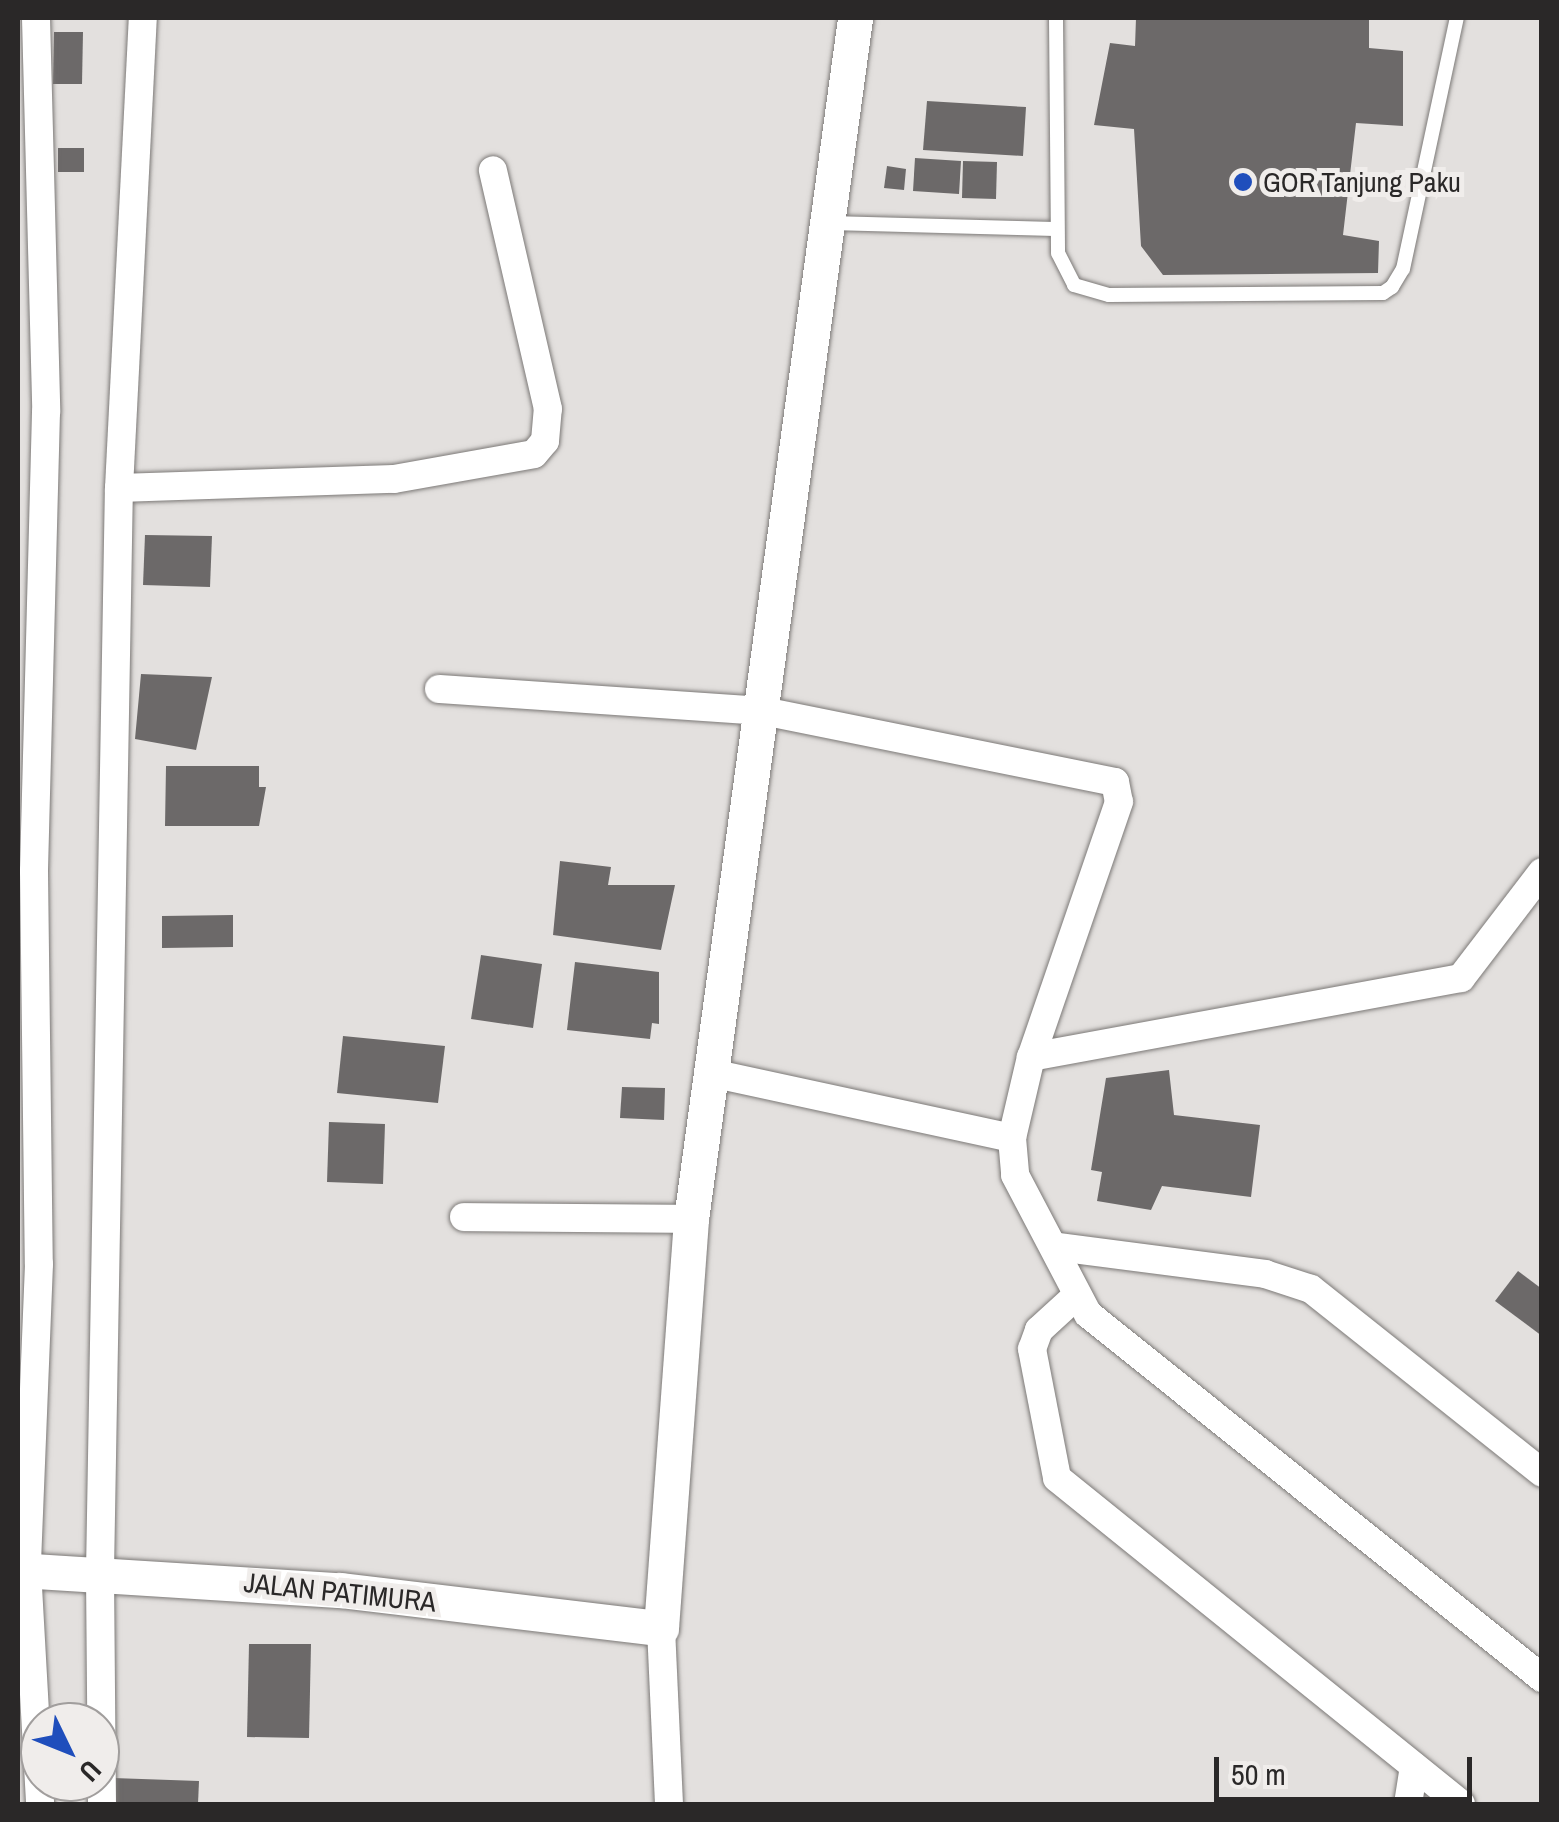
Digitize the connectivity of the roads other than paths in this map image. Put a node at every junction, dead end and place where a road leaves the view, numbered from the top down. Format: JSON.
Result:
{"nodes":[{"id":1,"x":36,"y":18,"type":"edge"},
{"id":2,"x":143,"y":18,"type":"edge"},
{"id":3,"x":855,"y":18,"type":"edge"},
{"id":4,"x":1056,"y":18,"type":"edge"},
{"id":5,"x":1457,"y":18,"type":"edge"},
{"id":6,"x":493,"y":170,"type":"dead end"},
{"id":7,"x":828,"y":223,"type":"junction"},
{"id":8,"x":1057,"y":230,"type":"junction"},
{"id":9,"x":46,"y":412,"type":"junction"},
{"id":10,"x":18,"y":414,"type":"edge"},
{"id":11,"x":119,"y":488,"type":"junction"},
{"id":12,"x":439,"y":690,"type":"dead end"},
{"id":13,"x":763,"y":711,"type":"junction"},
{"id":14,"x":26,"y":872,"type":"edge"},
{"id":15,"x":1542,"y":872,"type":"edge"},
{"id":16,"x":1031,"y":1057,"type":"junction"},
{"id":17,"x":710,"y":1073,"type":"junction"},
{"id":18,"x":27,"y":1115,"type":"edge"},
{"id":19,"x":1012,"y":1138,"type":"junction"},
{"id":20,"x":464,"y":1217,"type":"dead end"},
{"id":21,"x":690,"y":1218,"type":"junction"},
{"id":22,"x":1058,"y":1247,"type":"junction"},
{"id":23,"x":28,"y":1264,"type":"edge"},
{"id":24,"x":1075,"y":1297,"type":"junction"},
{"id":25,"x":1542,"y":1473,"type":"edge"},
{"id":26,"x":22,"y":1570,"type":"edge"},
{"id":27,"x":100,"y":1572,"type":"junction"},
{"id":28,"x":661,"y":1628,"type":"junction"},
{"id":29,"x":1542,"y":1678,"type":"edge"},
{"id":30,"x":1414,"y":1766,"type":"junction"},
{"id":31,"x":40,"y":1804,"type":"edge"},
{"id":32,"x":102,"y":1804,"type":"edge"},
{"id":33,"x":669,"y":1804,"type":"edge"},
{"id":34,"x":1408,"y":1804,"type":"edge"},
{"id":35,"x":1461,"y":1804,"type":"edge"}],
"edges":[{"from":1,"to":9,"type":"street"},
{"from":2,"to":11,"type":"street"},
{"from":3,"to":7,"type":"street"},
{"from":4,"to":8,"type":"lane"},
{"from":5,"to":8,"type":"lane"},
{"from":6,"to":11,"type":"street"},
{"from":7,"to":8,"type":"lane"},
{"from":7,"to":13,"type":"street"},
{"from":9,"to":10,"type":"street"},
{"from":9,"to":14,"type":"street"},
{"from":11,"to":27,"type":"street"},
{"from":12,"to":13,"type":"street"},
{"from":13,"to":16,"type":"street"},
{"from":13,"to":17,"type":"street"},
{"from":14,"to":18,"type":"street"},
{"from":15,"to":16,"type":"street"},
{"from":16,"to":19,"type":"street"},
{"from":17,"to":19,"type":"street"},
{"from":17,"to":21,"type":"street"},
{"from":18,"to":23,"type":"street"},
{"from":19,"to":22,"type":"street"},
{"from":20,"to":21,"type":"street"},
{"from":21,"to":28,"type":"street"},
{"from":22,"to":24,"type":"street"},
{"from":22,"to":25,"type":"street"},
{"from":23,"to":26,"type":"street"},
{"from":24,"to":29,"type":"street"},
{"from":24,"to":30,"type":"street"},
{"from":26,"to":27,"type":"street","name":"JALAN PATIMURA"},
{"from":26,"to":31,"type":"street"},
{"from":27,"to":28,"type":"street","name":"JALAN PATIMURA"},
{"from":27,"to":32,"type":"street"},
{"from":28,"to":33,"type":"street"},
{"from":30,"to":34,"type":"street"},
{"from":30,"to":35,"type":"street"}]}
